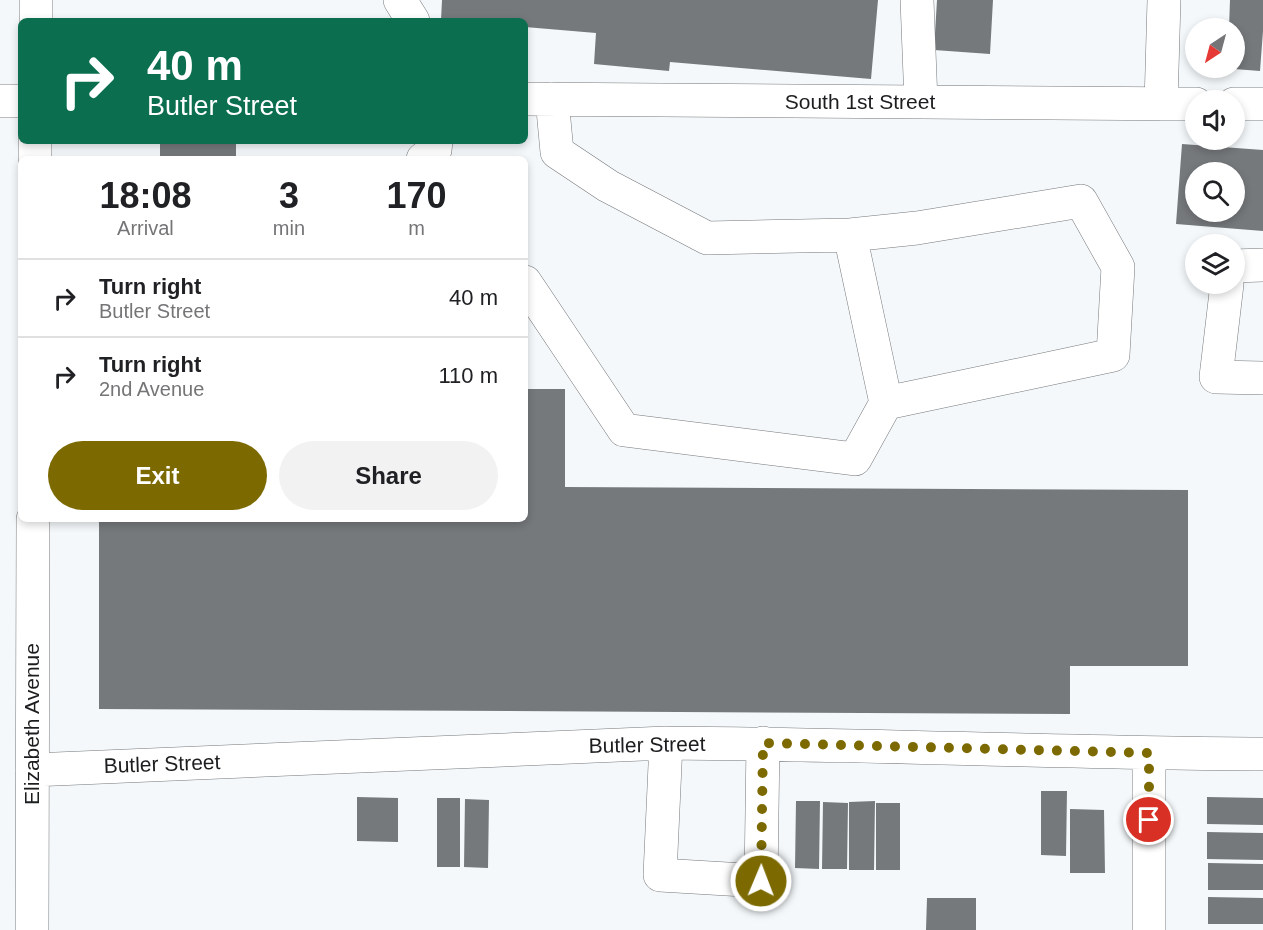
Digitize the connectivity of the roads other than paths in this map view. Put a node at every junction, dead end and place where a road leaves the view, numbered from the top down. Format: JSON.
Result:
{"nodes":[{"id":1,"x":36,"y":0,"type":"edge"},
{"id":2,"x":400,"y":0,"type":"edge"},
{"id":3,"x":917,"y":0,"type":"edge"},
{"id":4,"x":1164,"y":0,"type":"edge"},
{"id":5,"x":36,"y":18,"type":"edge"},
{"id":6,"x":410,"y":18,"type":"edge"},
{"id":7,"x":538,"y":99,"type":"edge"},
{"id":8,"x":0,"y":101,"type":"edge"},
{"id":9,"x":18,"y":101,"type":"edge"},
{"id":10,"x":921,"y":102,"type":"junction"},
{"id":11,"x":1161,"y":104,"type":"junction"},
{"id":12,"x":1185,"y":104,"type":"edge"},
{"id":13,"x":1245,"y":104,"type":"edge"},
{"id":14,"x":1263,"y":104,"type":"edge"},
{"id":15,"x":850,"y":235,"type":"junction"},
{"id":16,"x":1263,"y":265,"type":"edge"},
{"id":17,"x":1245,"y":266,"type":"edge"},
{"id":18,"x":528,"y":286,"type":"edge"},
{"id":19,"x":1226,"y":294,"type":"edge"},
{"id":20,"x":1263,"y":378,"type":"edge"},
{"id":21,"x":886,"y":403,"type":"junction"},
{"id":22,"x":33,"y":522,"type":"edge"},
{"id":23,"x":666,"y":743,"type":"junction"},
{"id":24,"x":763,"y":743,"type":"junction"},
{"id":25,"x":1149,"y":753,"type":"junction"},
{"id":26,"x":1263,"y":754,"type":"edge"},
{"id":27,"x":32,"y":770,"type":"junction"},
{"id":28,"x":32,"y":930,"type":"edge"},
{"id":29,"x":1149,"y":930,"type":"edge"}],
"edges":[{"from":1,"to":5,"type":"street"},
{"from":2,"to":6,"type":"street"},
{"from":3,"to":10,"type":"street"},
{"from":4,"to":11,"type":"street"},
{"from":7,"to":10,"type":"street","name":"South 1st Street"},
{"from":7,"to":15,"type":"street"},
{"from":8,"to":9,"type":"street"},
{"from":10,"to":11,"type":"street","name":"South 1st Street"},
{"from":11,"to":12,"type":"street","name":"South 1st Street"},
{"from":13,"to":14,"type":"street"},
{"from":15,"to":21,"type":"street"},
{"from":15,"to":21,"type":"street"},
{"from":16,"to":17,"type":"street"},
{"from":18,"to":21,"type":"street"},
{"from":19,"to":20,"type":"street"},
{"from":22,"to":27,"type":"street","name":"Elizabeth Avenue"},
{"from":23,"to":24,"type":"street","name":"Butler Street"},
{"from":23,"to":24,"type":"street"},
{"from":23,"to":27,"type":"street","name":"Butler Street"},
{"from":24,"to":25,"type":"street","name":"Butler Street"},
{"from":25,"to":26,"type":"street","name":"Butler Street"},
{"from":25,"to":29,"type":"street"},
{"from":27,"to":28,"type":"street","name":"Elizabeth Avenue"}]}
